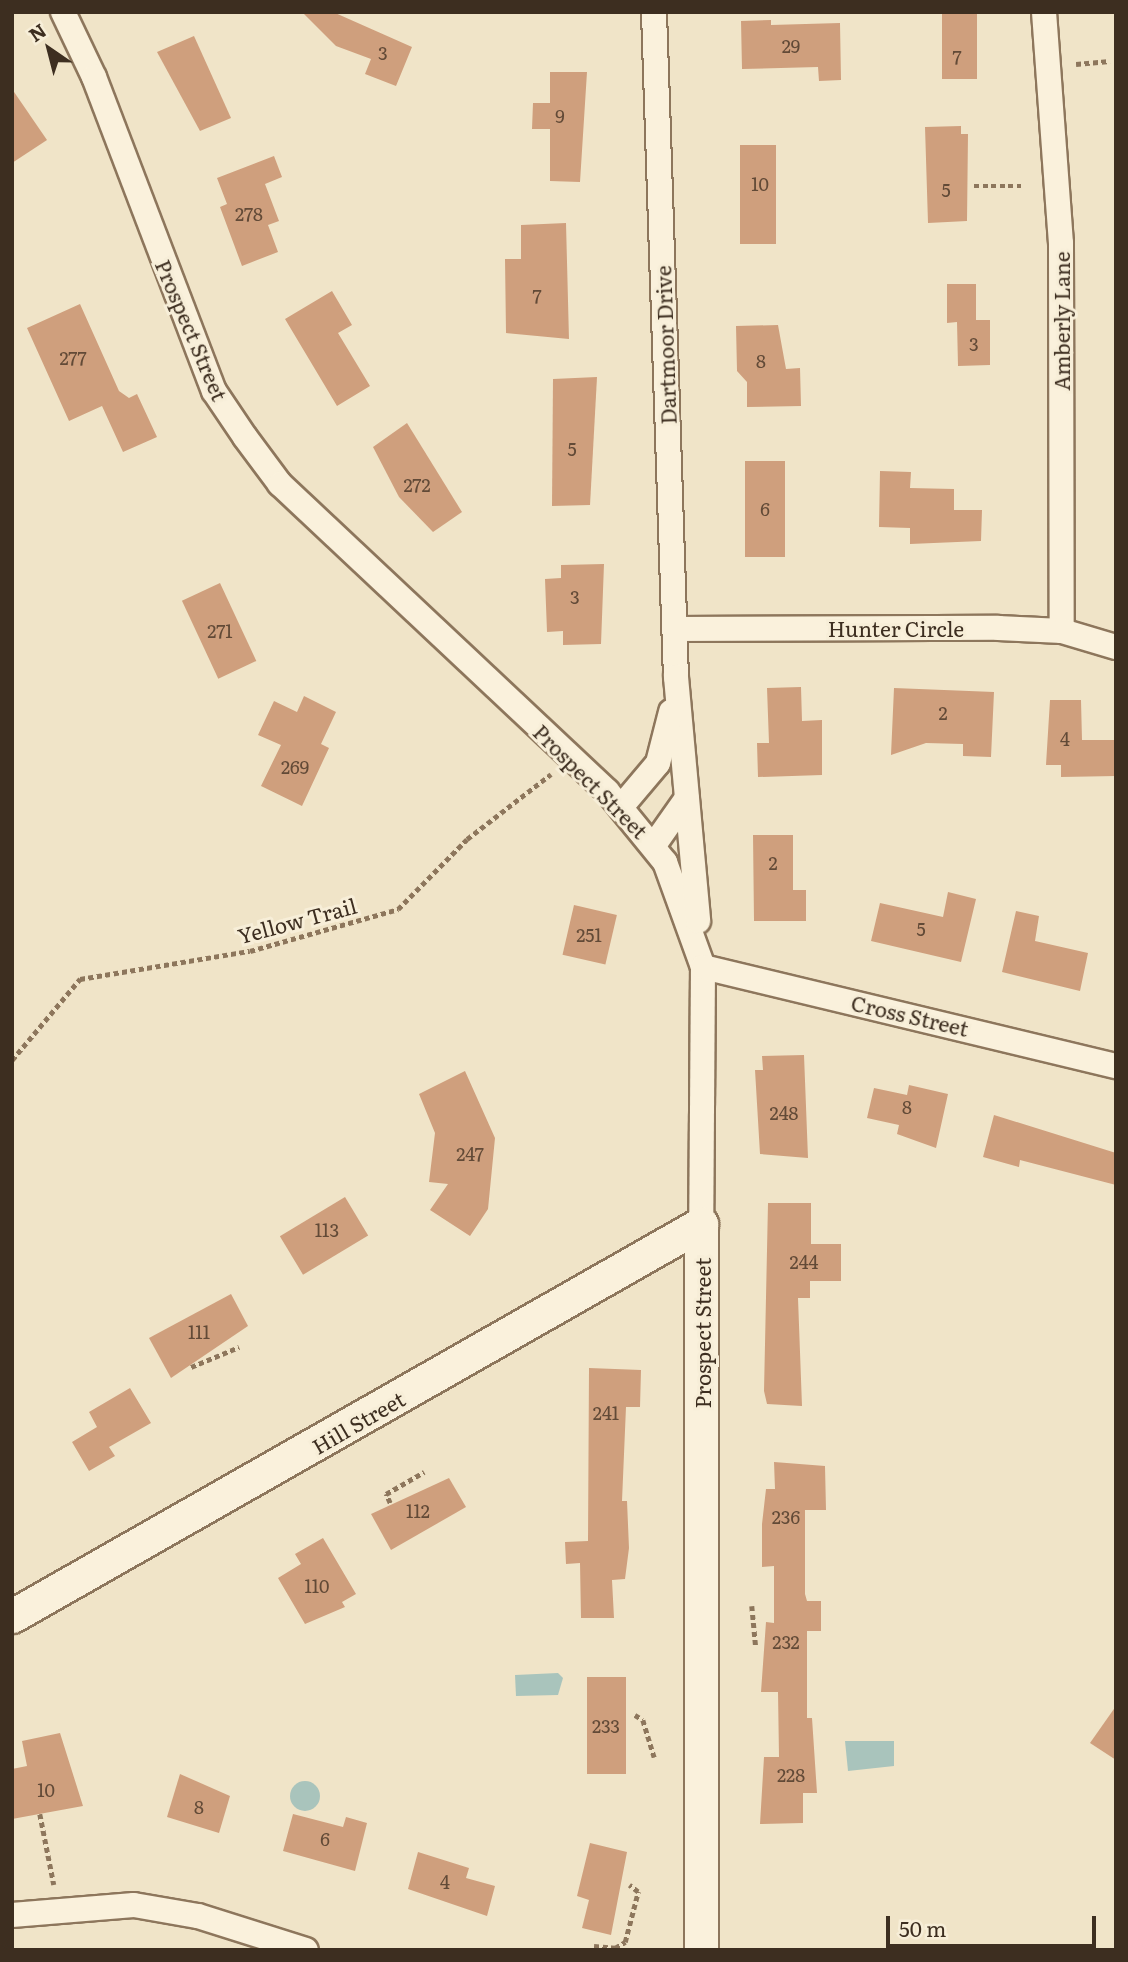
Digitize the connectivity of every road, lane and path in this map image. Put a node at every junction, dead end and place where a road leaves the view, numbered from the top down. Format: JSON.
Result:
{"nodes":[{"id":1,"x":63,"y":12,"type":"edge"},
{"id":2,"x":654,"y":12,"type":"edge"},
{"id":3,"x":1044,"y":12,"type":"edge"},
{"id":4,"x":1110,"y":61,"type":"dead end"},
{"id":5,"x":1076,"y":64,"type":"dead end"},
{"id":6,"x":974,"y":186,"type":"dead end"},
{"id":7,"x":1023,"y":186,"type":"dead end"},
{"id":8,"x":675,"y":629,"type":"junction"},
{"id":9,"x":1062,"y":631,"type":"junction"},
{"id":10,"x":1116,"y":647,"type":"edge"},
{"id":11,"x":676,"y":677,"type":"junction"},
{"id":12,"x":572,"y":759,"type":"junction"},
{"id":13,"x":687,"y":798,"type":"junction"},
{"id":14,"x":621,"y":807,"type":"junction"},
{"id":15,"x":654,"y":845,"type":"junction"},
{"id":16,"x":703,"y":967,"type":"junction"},
{"id":17,"x":12,"y":1060,"type":"edge"},
{"id":18,"x":1116,"y":1066,"type":"edge"},
{"id":19,"x":701,"y":1224,"type":"junction"},
{"id":20,"x":239,"y":1347,"type":"dead end"},
{"id":21,"x":191,"y":1367,"type":"dead end"},
{"id":22,"x":424,"y":1472,"type":"dead end"},
{"id":23,"x":390,"y":1503,"type":"dead end"},
{"id":24,"x":752,"y":1606,"type":"dead end"},
{"id":25,"x":12,"y":1616,"type":"edge"},
{"id":26,"x":755,"y":1648,"type":"dead end"},
{"id":27,"x":635,"y":1715,"type":"dead end"},
{"id":28,"x":654,"y":1757,"type":"dead end"},
{"id":29,"x":40,"y":1814,"type":"dead end"},
{"id":30,"x":629,"y":1885,"type":"dead end"},
{"id":31,"x":58,"y":1909,"type":"junction"},
{"id":32,"x":12,"y":1915,"type":"edge"},
{"id":33,"x":594,"y":1946,"type":"dead end"},
{"id":34,"x":306,"y":1950,"type":"edge"},
{"id":35,"x":701,"y":1950,"type":"edge"}],
"edges":[{"from":1,"to":12,"type":"street","name":"Prospect Street"},
{"from":2,"to":8,"type":"street","name":"Dartmoor Drive"},
{"from":3,"to":9,"type":"street","name":"Amberly Lane"},
{"from":4,"to":5,"type":"path"},
{"from":6,"to":7,"type":"path"},
{"from":8,"to":9,"type":"street","name":"Hunter Circle"},
{"from":8,"to":11,"type":"street","name":"Dartmoor Drive"},
{"from":9,"to":10,"type":"street","name":"Hunter Circle"},
{"from":11,"to":13,"type":"street","name":"Dartmoor Drive"},
{"from":11,"to":14,"type":"street","name":"Dartmoor Drive"},
{"from":12,"to":14,"type":"street","name":"Prospect Street"},
{"from":12,"to":17,"type":"path","name":"Yellow Trail"},
{"from":13,"to":15,"type":"street"},
{"from":13,"to":16,"type":"street","name":"Dartmoor Drive"},
{"from":14,"to":15,"type":"street","name":"Prospect Street"},
{"from":15,"to":16,"type":"street","name":"Prospect Street"},
{"from":16,"to":18,"type":"street","name":"Cross Street"},
{"from":16,"to":19,"type":"street","name":"Prospect Street"},
{"from":19,"to":25,"type":"street","name":"Hill Street"},
{"from":19,"to":35,"type":"street","name":"Prospect Street"},
{"from":20,"to":21,"type":"path"},
{"from":22,"to":23,"type":"path"},
{"from":24,"to":26,"type":"path"},
{"from":27,"to":28,"type":"path"},
{"from":29,"to":31,"type":"path"},
{"from":30,"to":33,"type":"path"},
{"from":31,"to":32,"type":"street"},
{"from":31,"to":34,"type":"street"}]}
